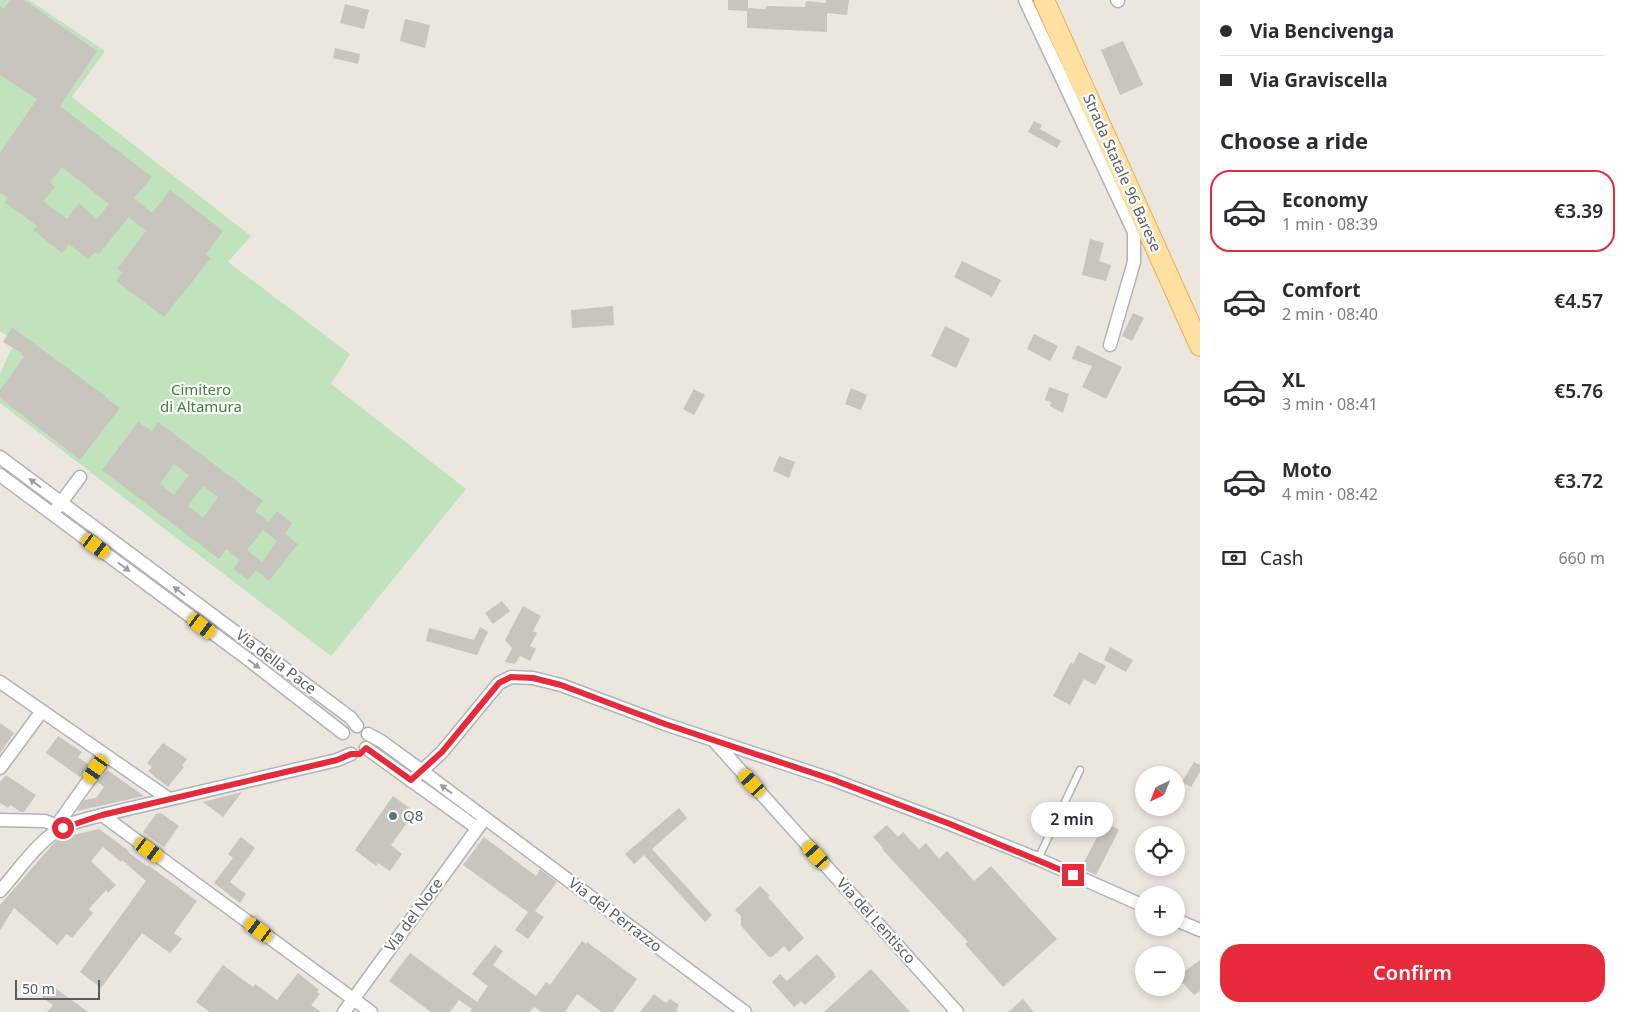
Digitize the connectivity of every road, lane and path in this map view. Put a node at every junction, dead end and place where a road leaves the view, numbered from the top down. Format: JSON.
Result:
{"nodes":[{"id":1,"x":1025,"y":0,"type":"edge"},
{"id":2,"x":1044,"y":0,"type":"edge"},
{"id":3,"x":1110,"y":345,"type":"dead end"},
{"id":4,"x":1200,"y":346,"type":"edge"},
{"id":5,"x":0,"y":457,"type":"edge"},
{"id":6,"x":0,"y":475,"type":"edge"},
{"id":7,"x":80,"y":477,"type":"dead end"},
{"id":8,"x":62,"y":503,"type":"junction"},
{"id":9,"x":53,"y":514,"type":"junction"},
{"id":10,"x":0,"y":682,"type":"edge"},
{"id":11,"x":42,"y":711,"type":"junction"},
{"id":12,"x":357,"y":726,"type":"junction"},
{"id":13,"x":343,"y":733,"type":"junction"},
{"id":14,"x":368,"y":734,"type":"junction"},
{"id":15,"x":714,"y":740,"type":"junction"},
{"id":16,"x":366,"y":748,"type":"junction"},
{"id":17,"x":344,"y":754,"type":"junction"},
{"id":18,"x":106,"y":756,"type":"junction"},
{"id":19,"x":0,"y":768,"type":"edge"},
{"id":20,"x":1080,"y":770,"type":"dead end"},
{"id":21,"x":422,"y":771,"type":"junction"},
{"id":22,"x":411,"y":780,"type":"junction"},
{"id":23,"x":169,"y":799,"type":"junction"},
{"id":24,"x":102,"y":815,"type":"junction"},
{"id":25,"x":0,"y":820,"type":"edge"},
{"id":26,"x":481,"y":823,"type":"junction"},
{"id":27,"x":60,"y":826,"type":"junction"},
{"id":28,"x":1038,"y":859,"type":"junction"},
{"id":29,"x":0,"y":891,"type":"edge"},
{"id":30,"x":1135,"y":902,"type":"edge"},
{"id":31,"x":1185,"y":924,"type":"edge"},
{"id":32,"x":1200,"y":930,"type":"edge"},
{"id":33,"x":353,"y":999,"type":"junction"},
{"id":34,"x":344,"y":1012,"type":"edge"},
{"id":35,"x":371,"y":1012,"type":"edge"},
{"id":36,"x":745,"y":1012,"type":"edge"},
{"id":37,"x":957,"y":1012,"type":"edge"}],
"edges":[{"from":1,"to":3,"type":"street"},
{"from":2,"to":4,"type":"main road","name":"Strada Statale 96 Barese"},
{"from":8,"to":5,"type":"street","name":"Via della Pace","one_way":true},
{"from":6,"to":9,"type":"street","name":"Via della Pace"},
{"from":7,"to":8,"type":"street"},
{"from":8,"to":9,"type":"street"},
{"from":12,"to":8,"type":"street","name":"Via della Pace","one_way":true},
{"from":9,"to":13,"type":"street","name":"Via della Pace","one_way":true},
{"from":10,"to":11,"type":"street"},
{"from":11,"to":18,"type":"street"},
{"from":11,"to":19,"type":"street"},
{"from":12,"to":13,"type":"street"},
{"from":12,"to":14,"type":"street"},
{"from":13,"to":17,"type":"street"},
{"from":14,"to":16,"type":"street"},
{"from":14,"to":21,"type":"street"},
{"from":15,"to":21,"type":"street"},
{"from":15,"to":28,"type":"street"},
{"from":15,"to":37,"type":"street","name":"Via del Lentisco"},
{"from":16,"to":17,"type":"street"},
{"from":16,"to":22,"type":"street"},
{"from":17,"to":23,"type":"street"},
{"from":18,"to":23,"type":"street"},
{"from":18,"to":27,"type":"street"},
{"from":20,"to":28,"type":"lane"},
{"from":21,"to":22,"type":"street"},
{"from":26,"to":21,"type":"street","one_way":true},
{"from":22,"to":26,"type":"street"},
{"from":23,"to":24,"type":"street"},
{"from":24,"to":27,"type":"street"},
{"from":24,"to":33,"type":"street"},
{"from":25,"to":27,"type":"street"},
{"from":26,"to":33,"type":"street","name":"Via del Noce"},
{"from":26,"to":36,"type":"street","name":"Via del Perrazzo"},
{"from":27,"to":29,"type":"street"},
{"from":28,"to":30,"type":"street"},
{"from":31,"to":32,"type":"street"},
{"from":33,"to":34,"type":"street","name":"Via del Noce"},
{"from":33,"to":35,"type":"street"}]}
